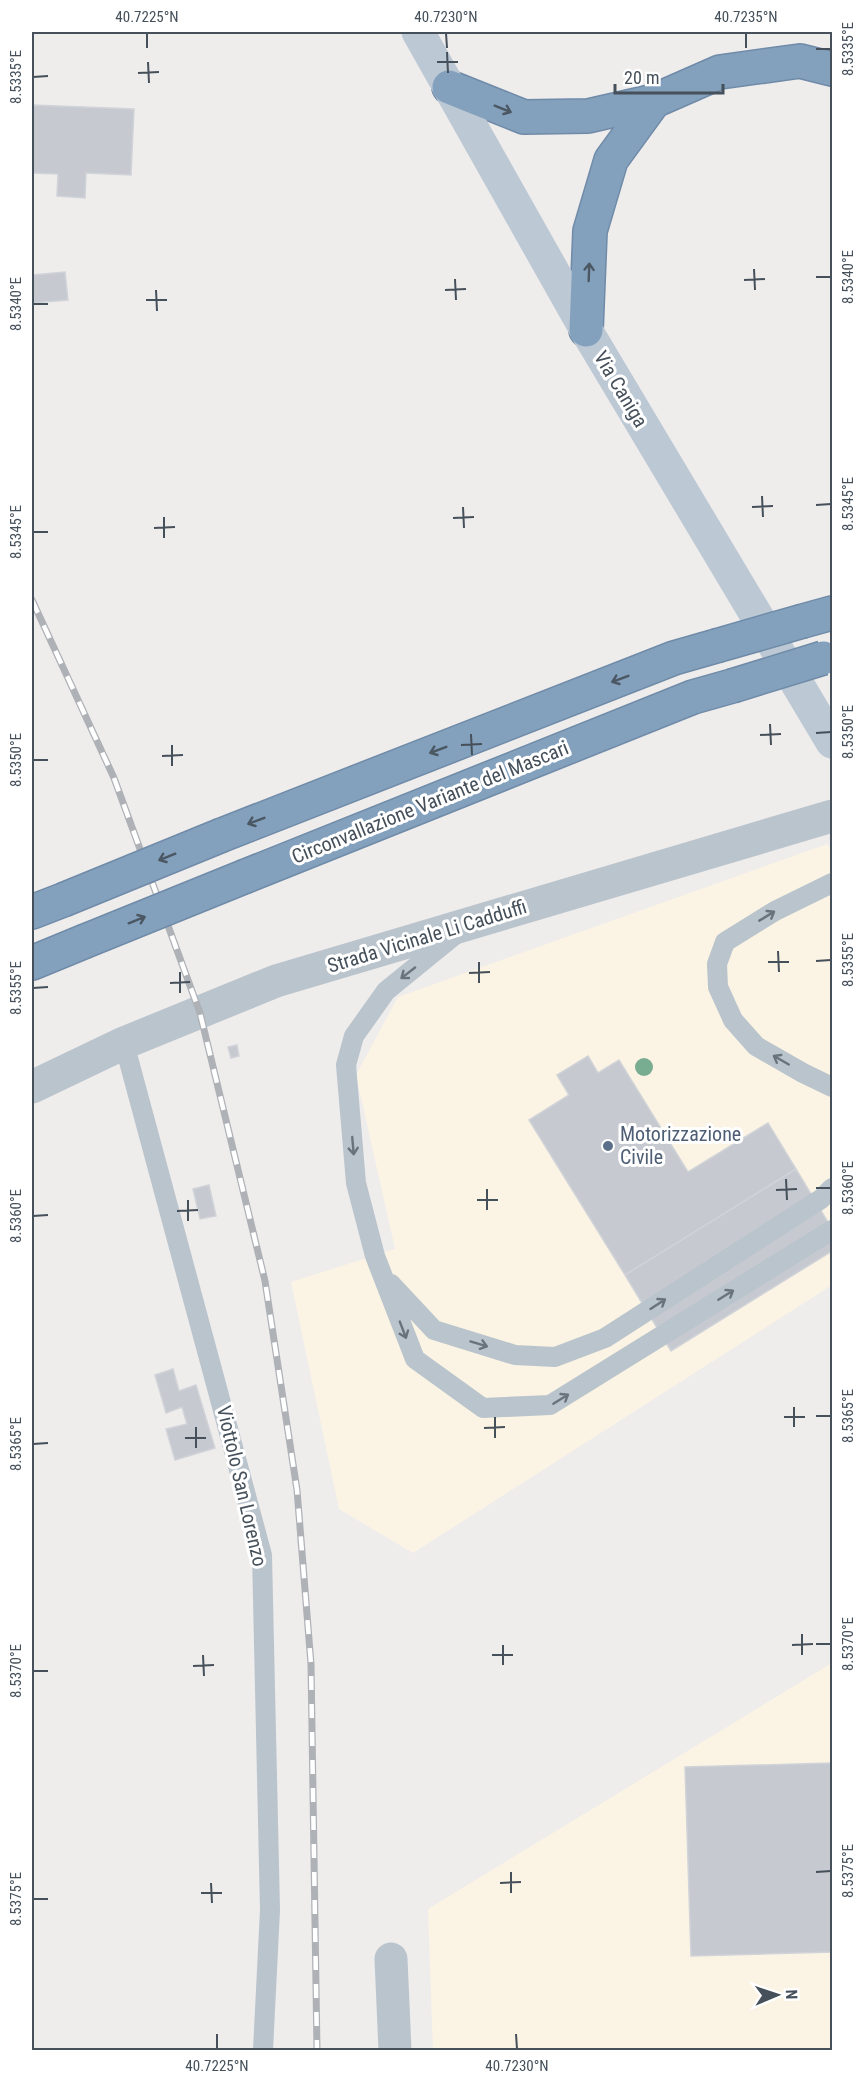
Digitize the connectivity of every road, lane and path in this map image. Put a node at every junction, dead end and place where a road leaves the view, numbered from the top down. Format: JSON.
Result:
{"nodes":[{"id":1,"x":418,"y":32,"type":"edge"},
{"id":2,"x":832,"y":69,"type":"edge"},
{"id":3,"x":449,"y":87,"type":"junction"},
{"id":4,"x":654,"y":101,"type":"junction"},
{"id":5,"x":586,"y":330,"type":"junction"},
{"id":6,"x":818,"y":617,"type":"edge"},
{"id":7,"x":828,"y":657,"type":"edge"},
{"id":8,"x":832,"y":742,"type":"edge"},
{"id":9,"x":832,"y":816,"type":"edge"},
{"id":10,"x":832,"y":883,"type":"edge"},
{"id":11,"x":32,"y":912,"type":"edge"},
{"id":12,"x":470,"y":923,"type":"junction"},
{"id":13,"x":32,"y":963,"type":"edge"},
{"id":14,"x":124,"y":1043,"type":"junction"},
{"id":15,"x":32,"y":1087,"type":"edge"},
{"id":16,"x":832,"y":1087,"type":"edge"},
{"id":17,"x":832,"y":1188,"type":"edge"},
{"id":18,"x":832,"y":1230,"type":"edge"},
{"id":19,"x":375,"y":1256,"type":"junction"},
{"id":20,"x":391,"y":1959,"type":"dead end"},
{"id":21,"x":263,"y":2050,"type":"edge"},
{"id":22,"x":395,"y":2050,"type":"edge"}],
"edges":[{"from":1,"to":3,"type":"street","name":"Via Caniga"},
{"from":2,"to":4,"type":"highway"},
{"from":3,"to":4,"type":"highway","one_way":true},
{"from":3,"to":5,"type":"street","name":"Via Caniga"},
{"from":5,"to":4,"type":"highway","one_way":true},
{"from":5,"to":8,"type":"street","name":"Via Caniga"},
{"from":6,"to":11,"type":"highway","one_way":true,"bridge":true},
{"from":13,"to":7,"type":"highway","name":"Circonvallazione Variante del Mascari","one_way":true,"bridge":true},
{"from":9,"to":12,"type":"street","name":"Strada Vicinale Li Cadduffi"},
{"from":16,"to":10,"type":"lane","one_way":true},
{"from":12,"to":14,"type":"street","name":"Strada Vicinale Li Cadduffi"},
{"from":12,"to":19,"type":"lane","one_way":true},
{"from":14,"to":15,"type":"street","name":"Strada Vicinale Li Cadduffi"},
{"from":14,"to":21,"type":"lane","name":"Viottolo San Lorenzo"},
{"from":19,"to":17,"type":"lane","one_way":true},
{"from":19,"to":18,"type":"lane","one_way":true},
{"from":20,"to":22,"type":"street"}]}
